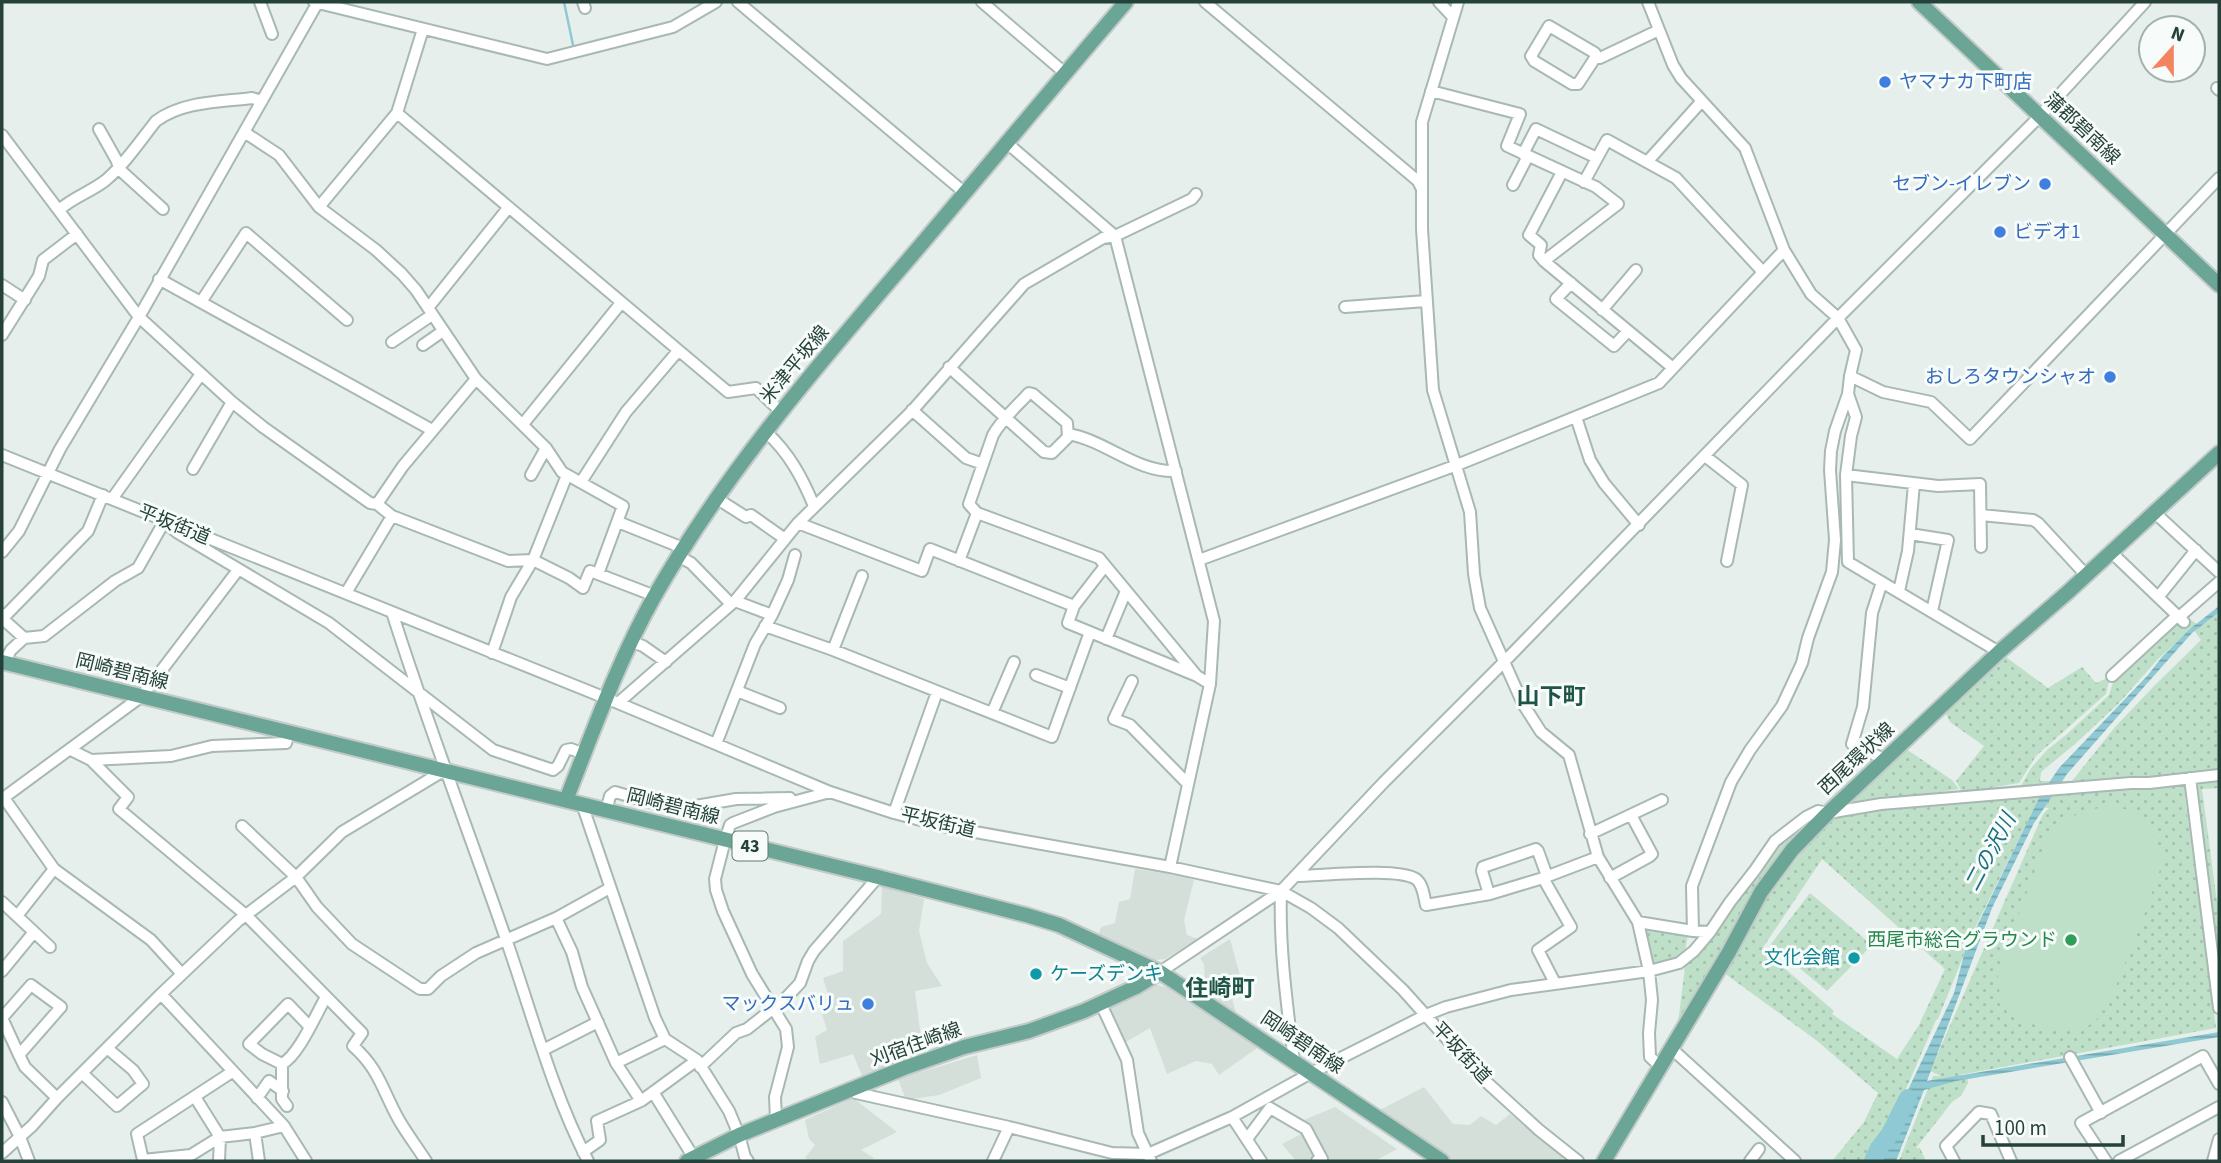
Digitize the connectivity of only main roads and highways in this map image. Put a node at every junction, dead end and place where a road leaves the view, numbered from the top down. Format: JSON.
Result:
{"nodes":[{"id":1,"x":1126,"y":2,"type":"edge"},
{"id":2,"x":1919,"y":2,"type":"edge"},
{"id":3,"x":2219,"y":285,"type":"edge"},
{"id":4,"x":2219,"y":453,"type":"edge"},
{"id":5,"x":3,"y":662,"type":"edge"},
{"id":6,"x":566,"y":800,"type":"junction"},
{"id":7,"x":1160,"y":972,"type":"junction"},
{"id":8,"x":690,"y":1159,"type":"edge"},
{"id":9,"x":1442,"y":1161,"type":"edge"},
{"id":10,"x":1604,"y":1161,"type":"edge"}],
"edges":[{"from":1,"to":6,"type":"main road","name":"米津平坂線"},
{"from":2,"to":3,"type":"main road","name":"蒲郡碧南線"},
{"from":4,"to":10,"type":"main road","name":"西尾環状線"},
{"from":5,"to":6,"type":"main road","name":"岡崎碧南線","number":"43"},
{"from":6,"to":7,"type":"main road","name":"岡崎碧南線","number":"43"},
{"from":7,"to":8,"type":"main road","name":"刈宿住崎線"},
{"from":7,"to":9,"type":"main road","name":"岡崎碧南線","number":"43"}]}
